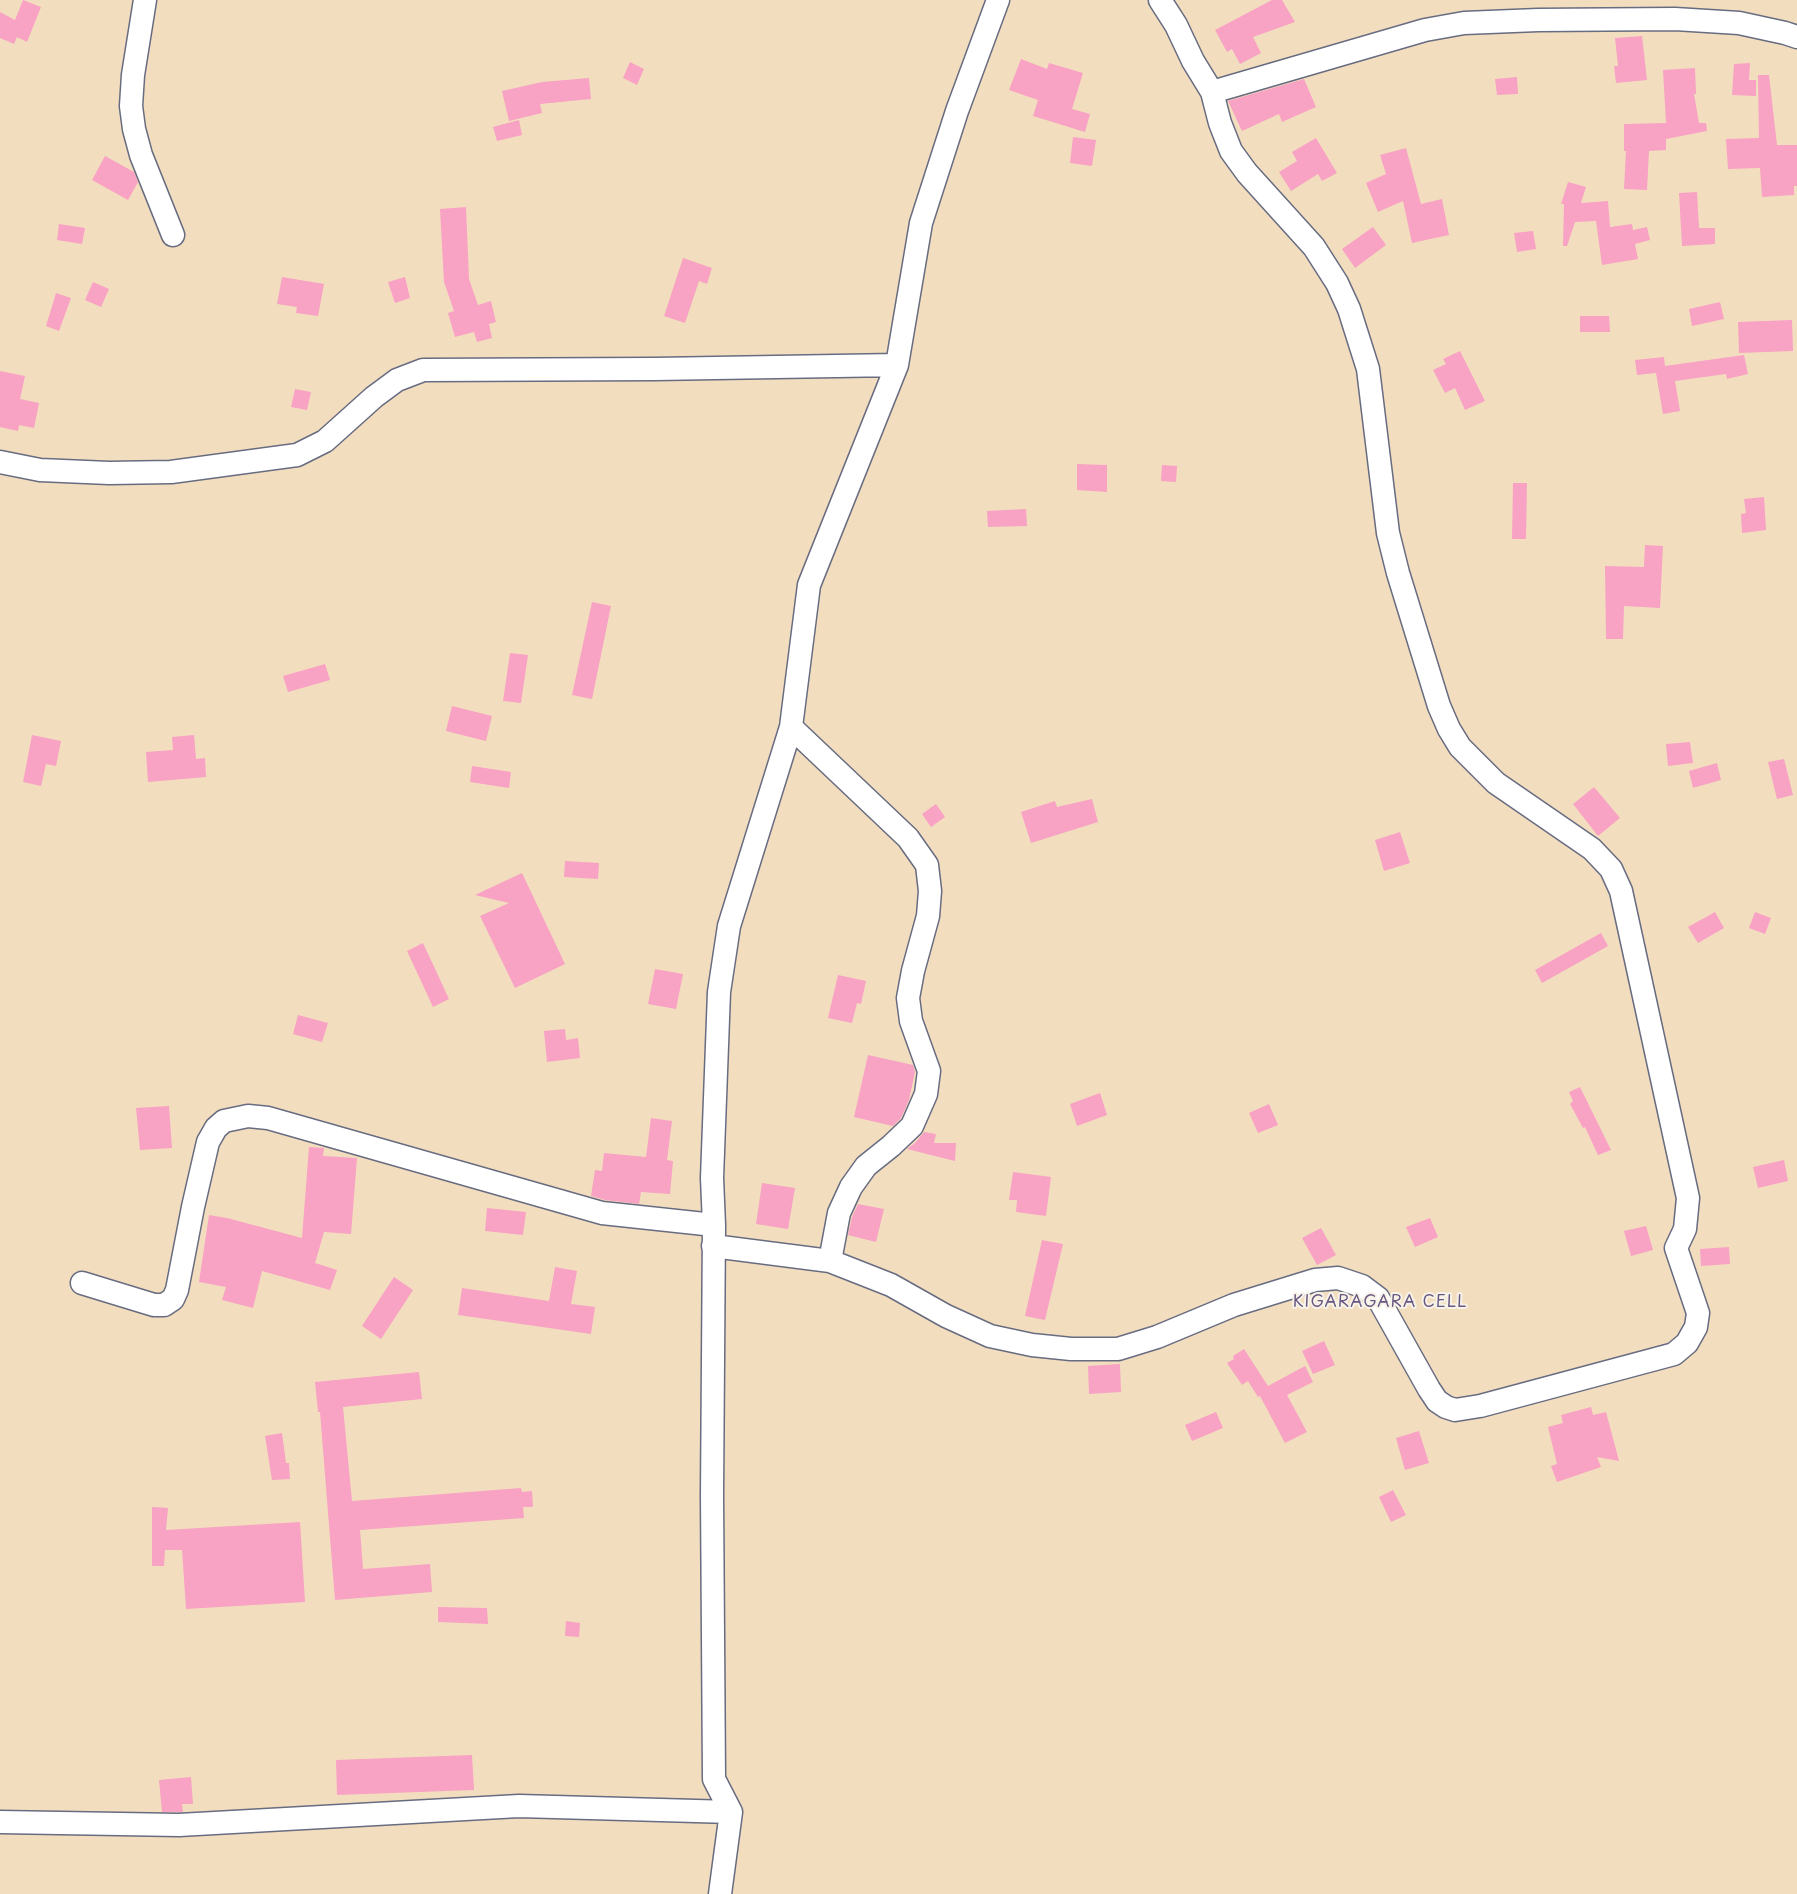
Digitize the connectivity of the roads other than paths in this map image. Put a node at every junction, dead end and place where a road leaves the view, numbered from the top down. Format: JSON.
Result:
{"nodes":[{"id":1,"x":145,"y":0,"type":"edge"},
{"id":2,"x":998,"y":0,"type":"edge"},
{"id":3,"x":1160,"y":0,"type":"edge"},
{"id":4,"x":1797,"y":37,"type":"edge"},
{"id":5,"x":1212,"y":92,"type":"junction"},
{"id":6,"x":173,"y":235,"type":"dead end"},
{"id":7,"x":897,"y":365,"type":"junction"},
{"id":8,"x":0,"y":462,"type":"edge"},
{"id":9,"x":791,"y":727,"type":"junction"},
{"id":10,"x":713,"y":1236,"type":"junction"},
{"id":11,"x":830,"y":1261,"type":"junction"},
{"id":12,"x":82,"y":1283,"type":"dead end"},
{"id":13,"x":731,"y":1812,"type":"junction"},
{"id":14,"x":0,"y":1822,"type":"edge"},
{"id":15,"x":720,"y":1894,"type":"edge"}],
"edges":[{"from":1,"to":6,"type":"street"},
{"from":2,"to":7,"type":"street"},
{"from":3,"to":5,"type":"street"},
{"from":4,"to":5,"type":"street"},
{"from":5,"to":11,"type":"street"},
{"from":7,"to":8,"type":"street"},
{"from":7,"to":9,"type":"street"},
{"from":9,"to":10,"type":"street"},
{"from":9,"to":11,"type":"street"},
{"from":10,"to":11,"type":"street"},
{"from":10,"to":12,"type":"street"},
{"from":10,"to":13,"type":"street"},
{"from":13,"to":14,"type":"street"},
{"from":13,"to":15,"type":"street"}]}
